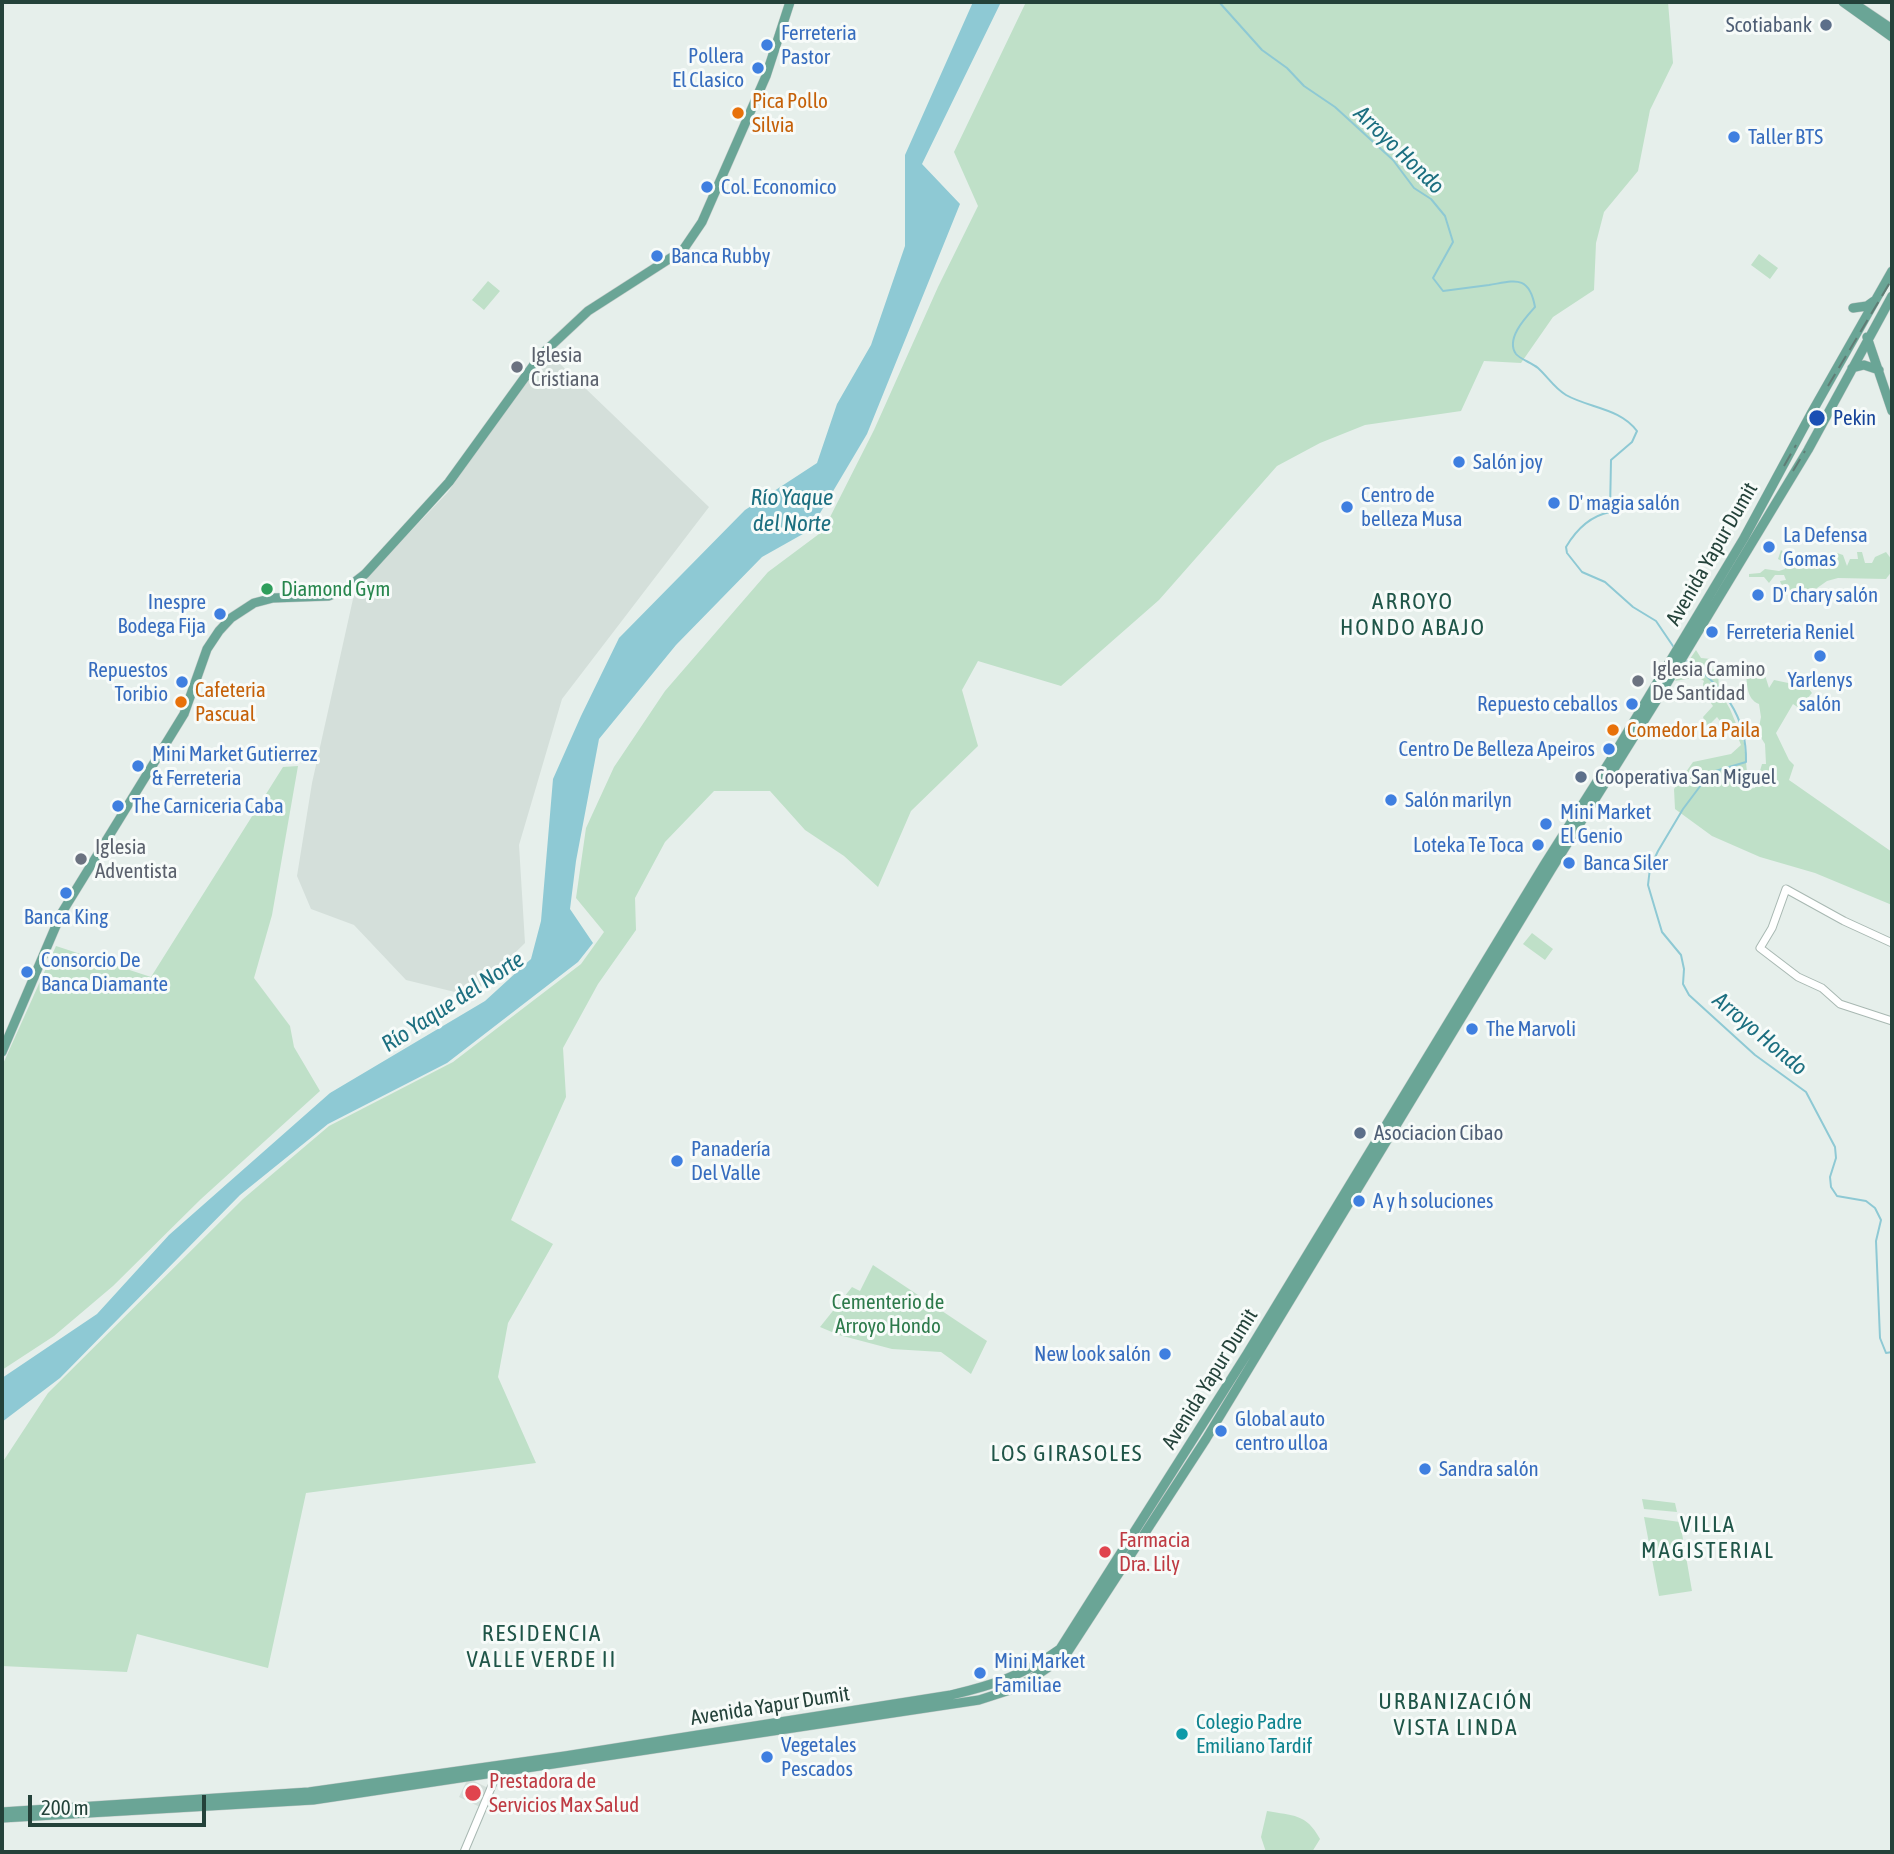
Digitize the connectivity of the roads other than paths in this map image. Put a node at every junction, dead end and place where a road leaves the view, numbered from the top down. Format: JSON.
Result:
{"nodes":[{"id":1,"x":790,"y":2,"type":"edge"},
{"id":2,"x":1843,"y":2,"type":"edge"},
{"id":3,"x":1852,"y":2,"type":"edge"},
{"id":4,"x":1892,"y":29,"type":"edge"},
{"id":5,"x":1892,"y":37,"type":"edge"},
{"id":6,"x":1892,"y":271,"type":"edge"},
{"id":7,"x":1892,"y":296,"type":"edge"},
{"id":8,"x":1876,"y":300,"type":"junction"},
{"id":9,"x":1853,"y":307,"type":"dead end"},
{"id":10,"x":1861,"y":325,"type":"junction"},
{"id":11,"x":1868,"y":339,"type":"junction"},
{"id":12,"x":1852,"y":368,"type":"junction"},
{"id":13,"x":1879,"y":370,"type":"junction"},
{"id":14,"x":1892,"y":411,"type":"edge"},
{"id":15,"x":1696,"y":626,"type":"junction"},
{"id":16,"x":1892,"y":943,"type":"edge"},
{"id":17,"x":1892,"y":1021,"type":"edge"},
{"id":18,"x":2,"y":1052,"type":"edge"},
{"id":19,"x":498,"y":1769,"type":"junction"},
{"id":20,"x":2,"y":1812,"type":"edge"},
{"id":21,"x":72,"y":1812,"type":"junction"},
{"id":22,"x":2,"y":1818,"type":"edge"},
{"id":23,"x":464,"y":1852,"type":"edge"}],
"edges":[{"from":1,"to":18,"type":"main road"},
{"from":2,"to":5,"type":"main road"},
{"from":3,"to":4,"type":"main road"},
{"from":6,"to":8,"type":"main road","name":"Avenida Yapur Dumit"},
{"from":7,"to":11,"type":"main road","name":"Avenida Yapur Dumit"},
{"from":8,"to":9,"type":"main road"},
{"from":8,"to":10,"type":"main road","name":"Avenida Yapur Dumit"},
{"from":10,"to":11,"type":"main road"},
{"from":10,"to":15,"type":"main road","name":"Avenida Yapur Dumit"},
{"from":11,"to":12,"type":"main road","name":"Avenida Yapur Dumit"},
{"from":11,"to":13,"type":"main road"},
{"from":12,"to":13,"type":"main road"},
{"from":12,"to":15,"type":"main road","name":"Avenida Yapur Dumit"},
{"from":13,"to":14,"type":"main road"},
{"from":15,"to":19,"type":"main road","name":"Avenida Yapur Dumit"},
{"from":16,"to":17,"type":"street"},
{"from":19,"to":21,"type":"main road","name":"Avenida Yapur Dumit"},
{"from":19,"to":23,"type":"street"},
{"from":20,"to":21,"type":"main road","name":"Avenida Yapur Dumit"},
{"from":21,"to":22,"type":"main road","name":"Avenida Yapur Dumit"}]}
